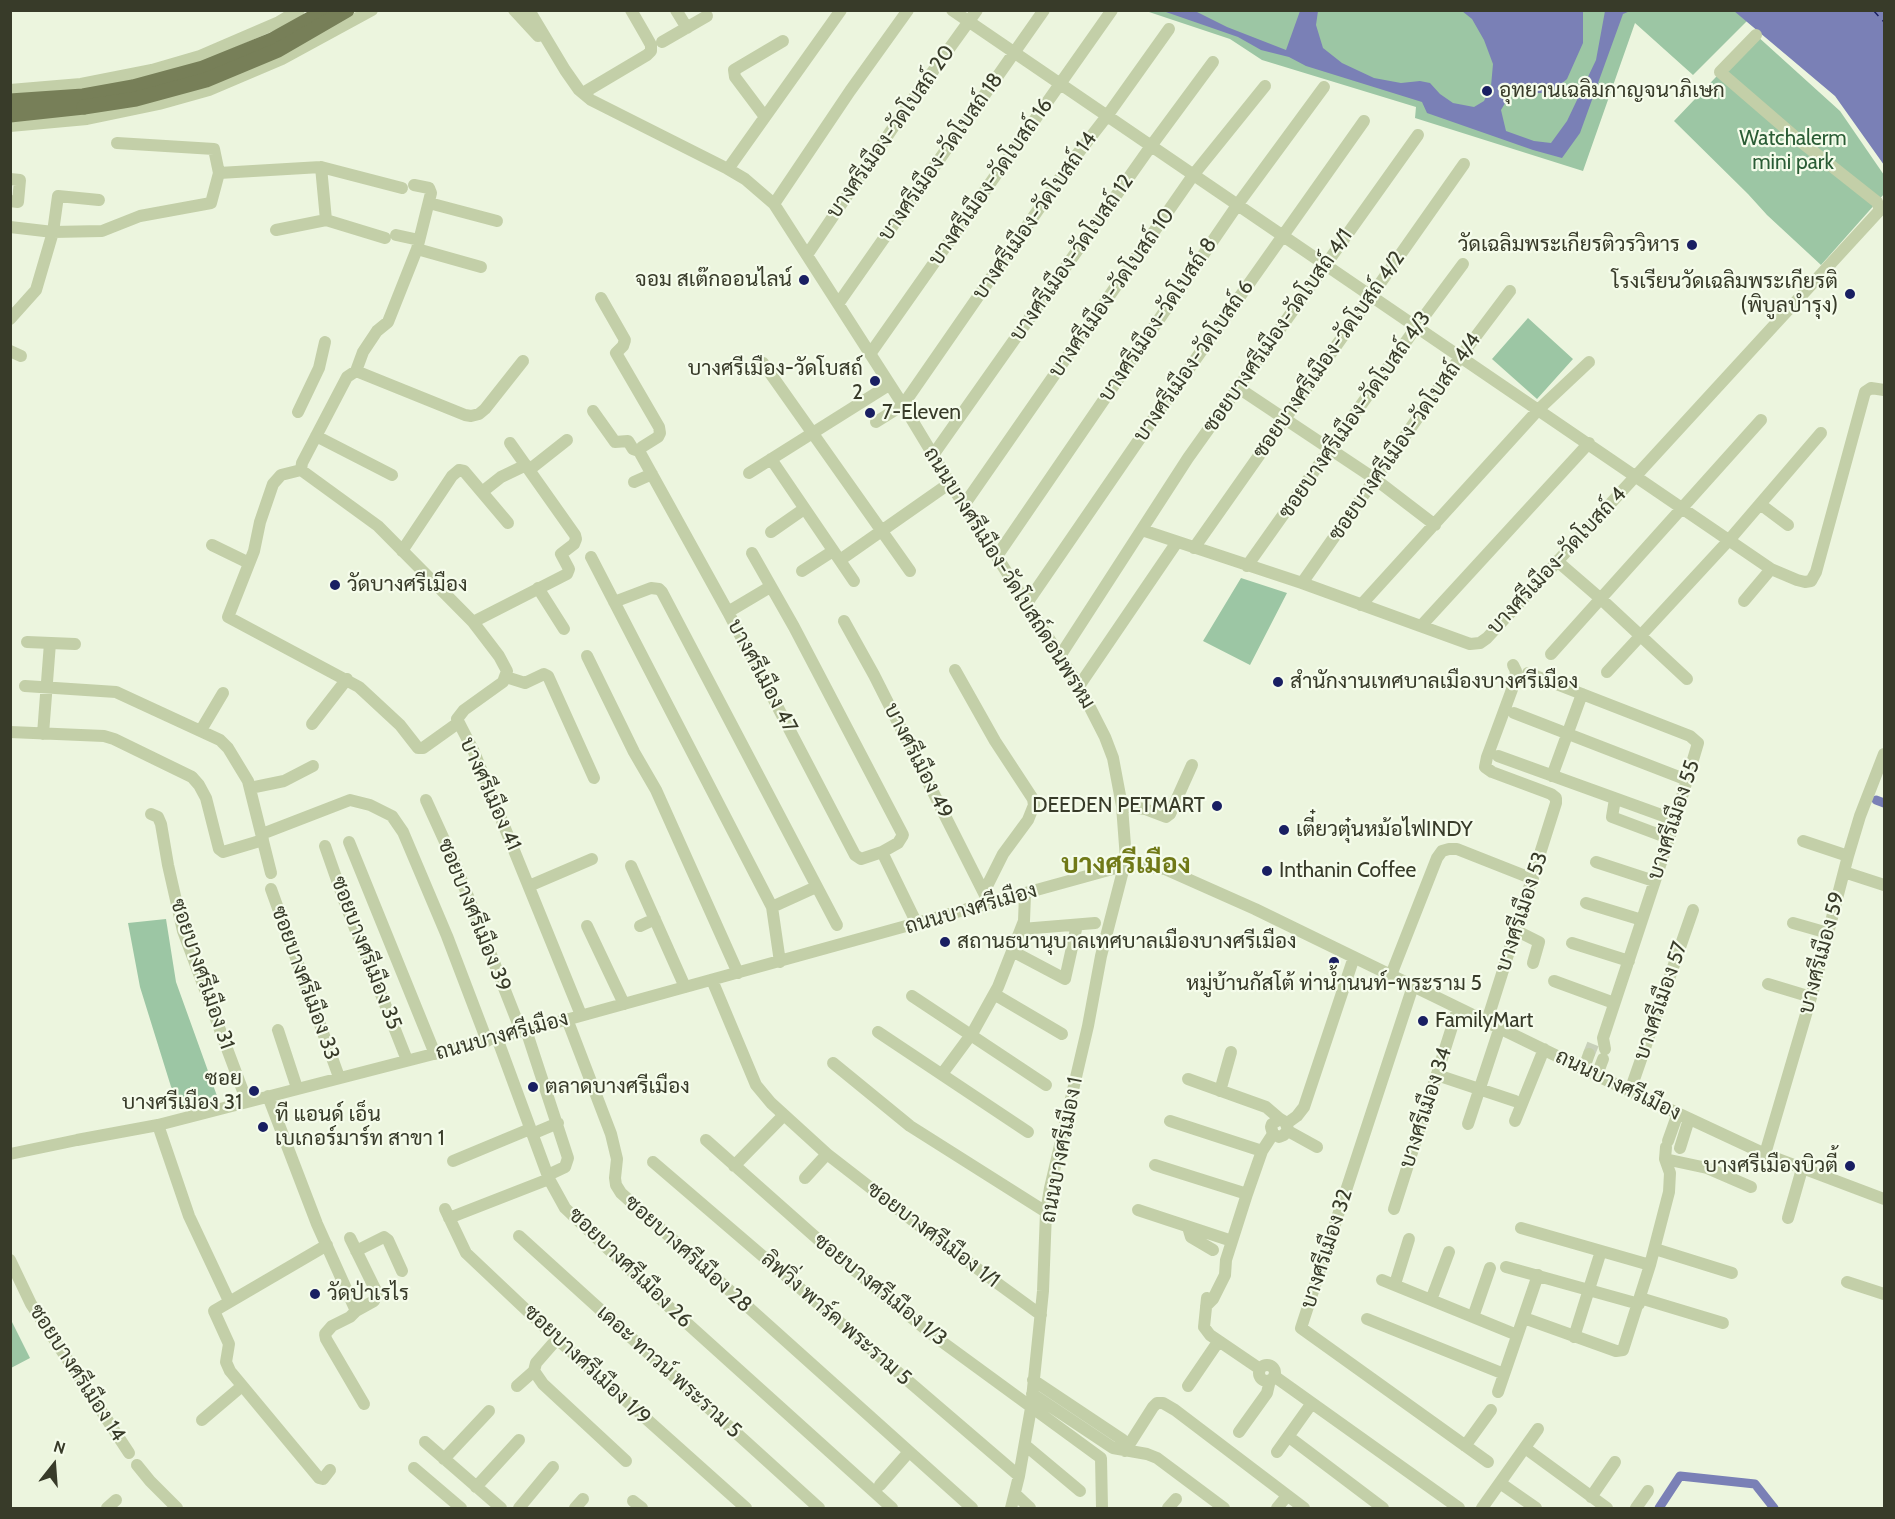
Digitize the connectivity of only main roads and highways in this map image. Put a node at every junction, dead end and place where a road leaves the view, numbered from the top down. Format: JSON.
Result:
{"nodes":[{"id":1,"x":326,"y":10,"type":"edge"},
{"id":2,"x":347,"y":10,"type":"edge"},
{"id":3,"x":10,"y":101,"type":"edge"},
{"id":4,"x":84,"y":102,"type":"junction"},
{"id":5,"x":10,"y":115,"type":"edge"}],
"edges":[{"from":1,"to":4,"type":"main road"},
{"from":2,"to":4,"type":"main road","bridge":true},
{"from":3,"to":4,"type":"main road"},
{"from":4,"to":5,"type":"main road"}]}
